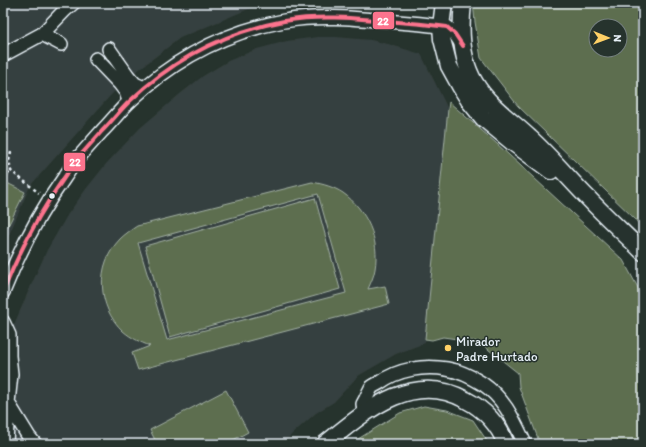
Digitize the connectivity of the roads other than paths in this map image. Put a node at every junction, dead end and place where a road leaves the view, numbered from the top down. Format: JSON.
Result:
{"nodes":[{"id":1,"x":73,"y":3,"type":"edge"},
{"id":2,"x":444,"y":3,"type":"edge"},
{"id":3,"x":462,"y":8,"type":"edge"},
{"id":4,"x":441,"y":26,"type":"junction"},
{"id":5,"x":42,"y":34,"type":"junction"},
{"id":6,"x":61,"y":44,"type":"dead end"},
{"id":7,"x":463,"y":46,"type":"junction"},
{"id":8,"x":109,"y":49,"type":"dead end"},
{"id":9,"x":3,"y":55,"type":"edge"},
{"id":10,"x":96,"y":59,"type":"dead end"},
{"id":11,"x":144,"y":88,"type":"junction"},
{"id":12,"x":129,"y":101,"type":"junction"},
{"id":13,"x":588,"y":199,"type":"junction"},
{"id":14,"x":643,"y":252,"type":"edge"},
{"id":15,"x":3,"y":292,"type":"edge"},
{"id":16,"x":3,"y":322,"type":"edge"},
{"id":17,"x":6,"y":354,"type":"edge"},
{"id":18,"x":8,"y":403,"type":"junction"},
{"id":19,"x":365,"y":413,"type":"junction"},
{"id":20,"x":6,"y":444,"type":"edge"},
{"id":21,"x":35,"y":444,"type":"edge"},
{"id":22,"x":325,"y":444,"type":"edge"},
{"id":23,"x":506,"y":444,"type":"edge"},
{"id":24,"x":525,"y":444,"type":"edge"}],
"edges":[{"from":1,"to":5,"type":"street"},
{"from":2,"to":4,"type":"main road"},
{"from":3,"to":4,"type":"street"},
{"from":3,"to":7,"type":"main road"},
{"from":4,"to":7,"type":"street"},
{"from":4,"to":11,"type":"street"},
{"from":4,"to":13,"type":"main road"},
{"from":5,"to":6,"type":"street"},
{"from":5,"to":9,"type":"street"},
{"from":7,"to":13,"type":"main road"},
{"from":8,"to":11,"type":"street"},
{"from":10,"to":12,"type":"street"},
{"from":11,"to":12,"type":"street"},
{"from":12,"to":15,"type":"street"},
{"from":13,"to":14,"type":"main road"},
{"from":16,"to":17,"type":"street"},
{"from":17,"to":18,"type":"street"},
{"from":18,"to":20,"type":"street"},
{"from":18,"to":21,"type":"street"},
{"from":19,"to":22,"type":"main road"},
{"from":19,"to":23,"type":"main road"},
{"from":19,"to":24,"type":"street"}]}
